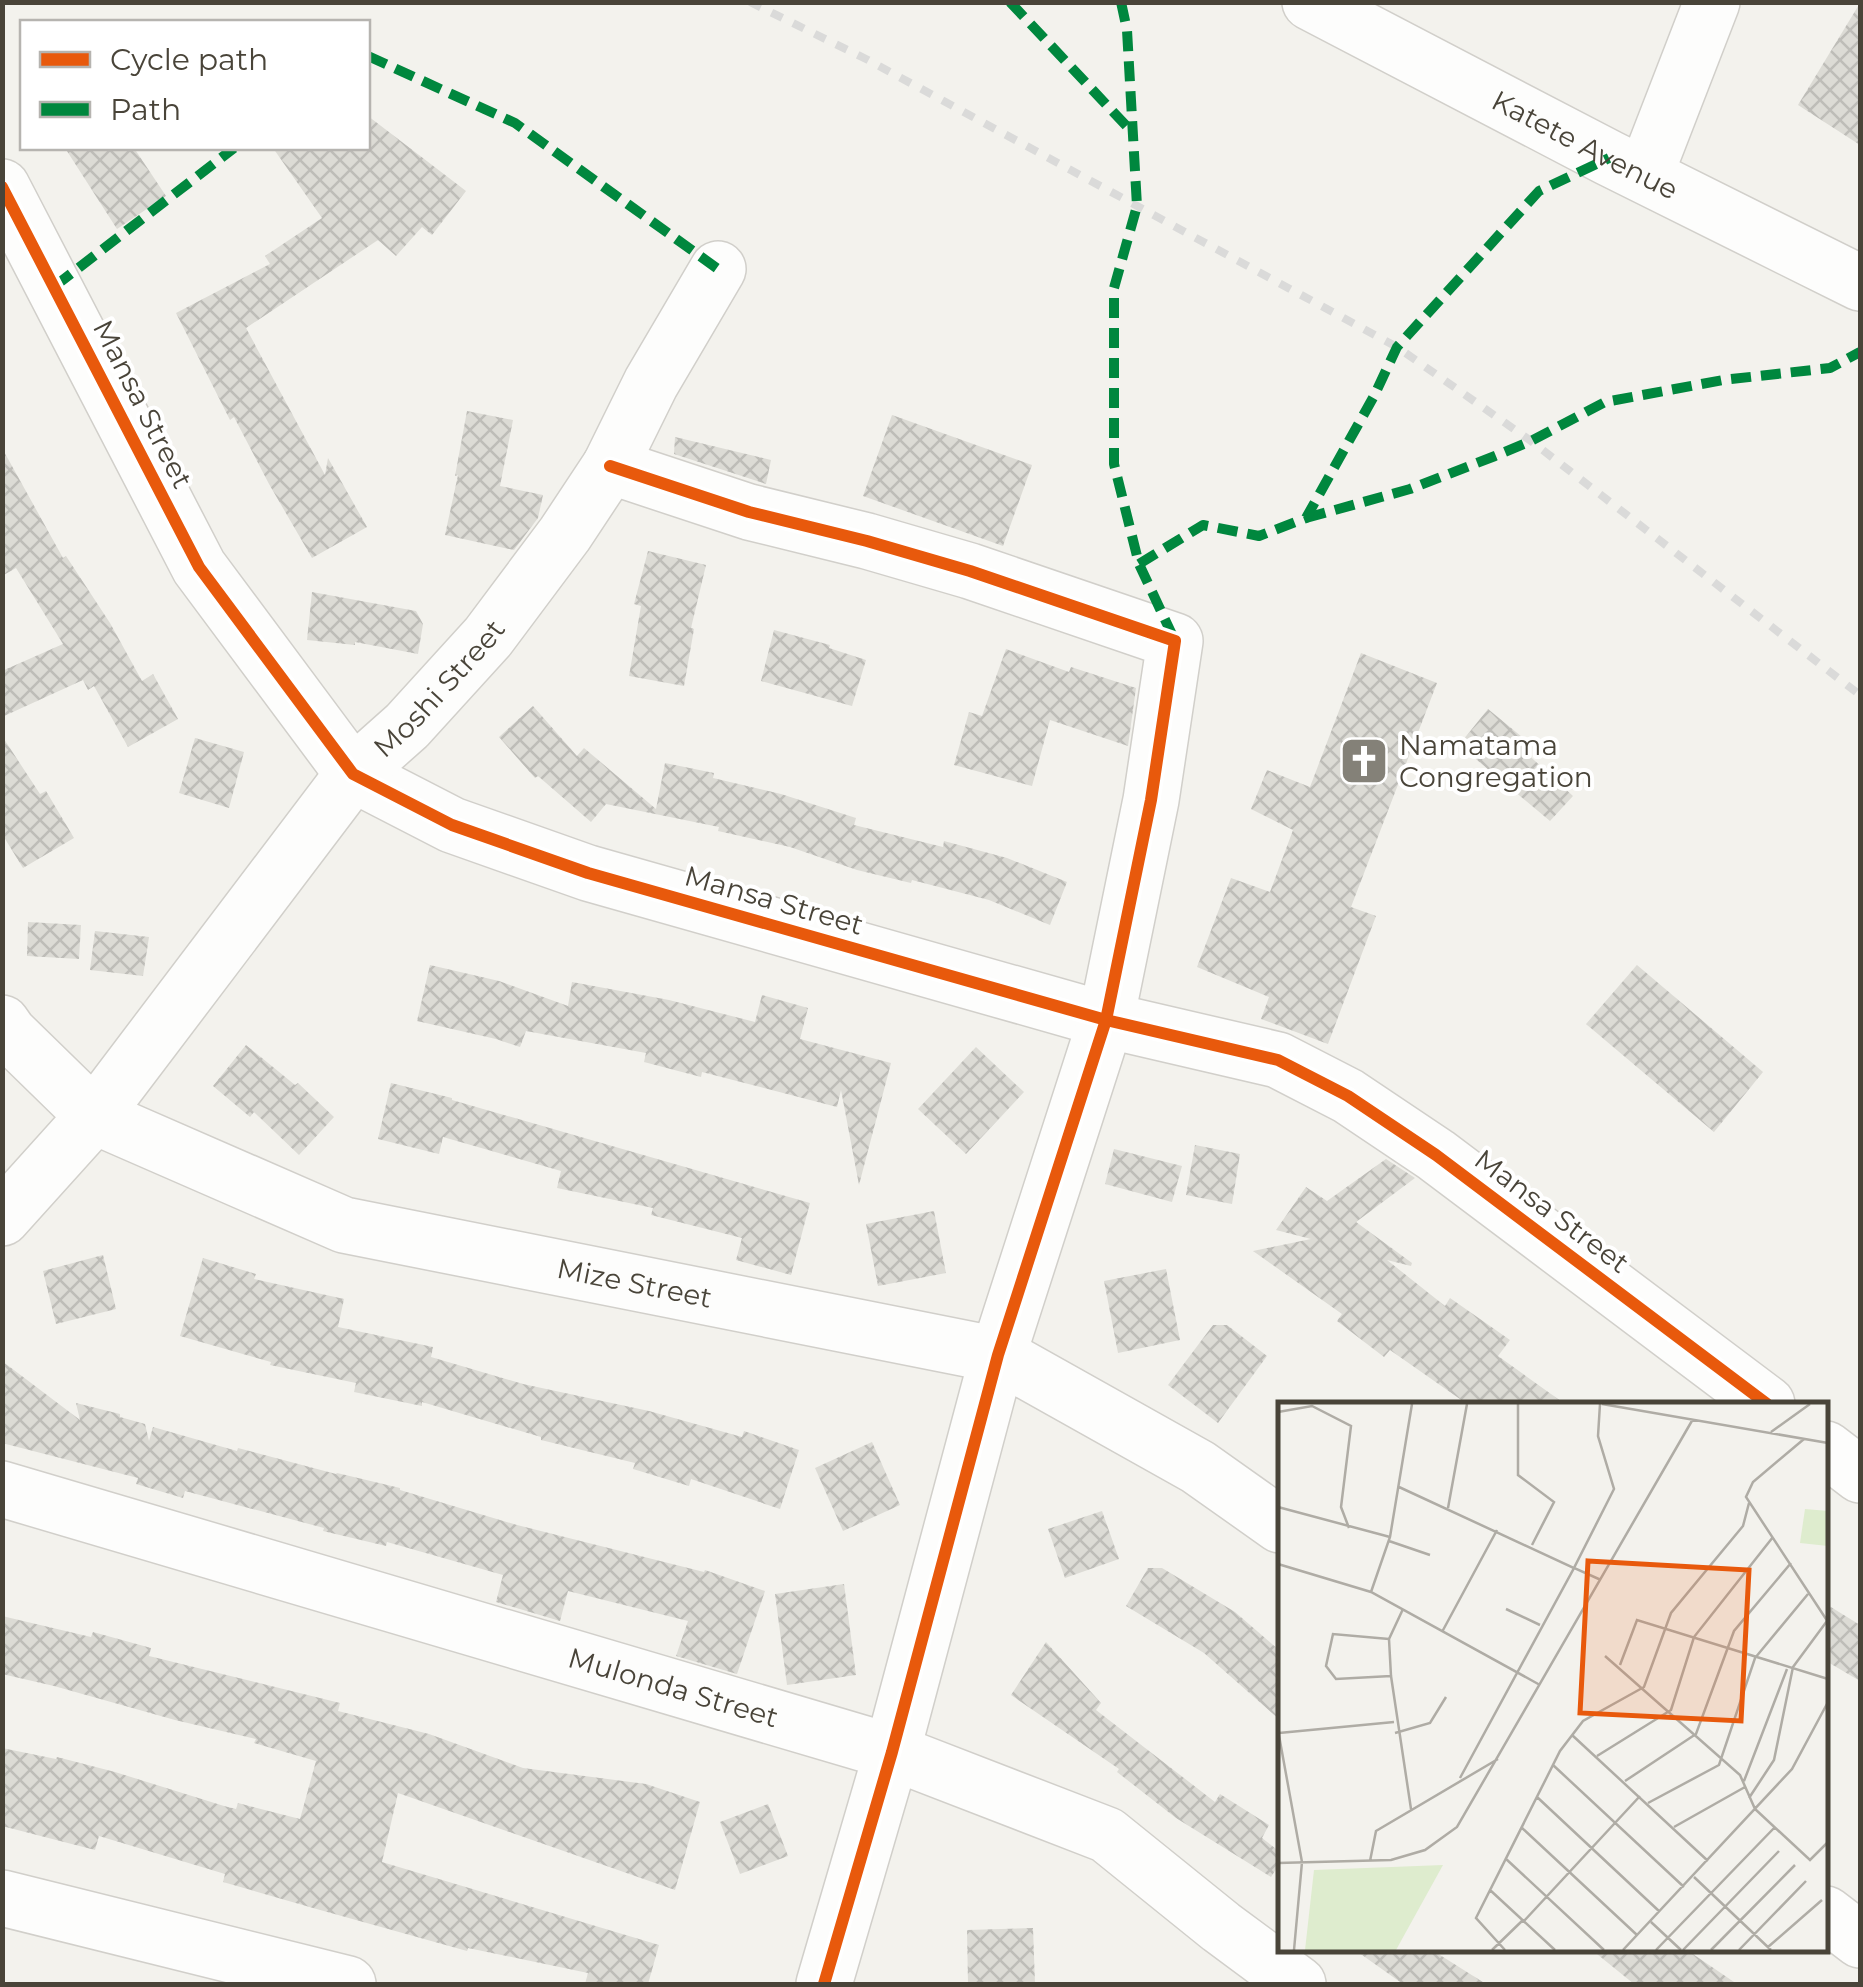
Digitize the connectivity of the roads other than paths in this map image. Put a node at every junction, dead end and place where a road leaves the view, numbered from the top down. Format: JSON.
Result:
{"nodes":[{"id":1,"x":1310,"y":2,"type":"edge"},
{"id":2,"x":1712,"y":2,"type":"edge"},
{"id":3,"x":1644,"y":175,"type":"junction"},
{"id":4,"x":2,"y":187,"type":"edge"},
{"id":5,"x":718,"y":269,"type":"dead end"},
{"id":6,"x":1860,"y":283,"type":"edge"},
{"id":7,"x":610,"y":466,"type":"junction"},
{"id":8,"x":353,"y":774,"type":"junction"},
{"id":9,"x":1106,"y":1020,"type":"junction"},
{"id":10,"x":2,"y":1023,"type":"edge"},
{"id":11,"x":94,"y":1116,"type":"junction"},
{"id":12,"x":2,"y":1218,"type":"edge"},
{"id":13,"x":998,"y":1356,"type":"junction"},
{"id":14,"x":1763,"y":1402,"type":"edge"},
{"id":15,"x":1828,"y":1451,"type":"edge"},
{"id":16,"x":1860,"y":1475,"type":"edge"},
{"id":17,"x":2,"y":1489,"type":"edge"},
{"id":18,"x":1278,"y":1524,"type":"edge"},
{"id":19,"x":892,"y":1752,"type":"junction"},
{"id":20,"x":2,"y":1898,"type":"edge"},
{"id":21,"x":1828,"y":1916,"type":"edge"},
{"id":22,"x":1860,"y":1940,"type":"edge"},
{"id":23,"x":348,"y":1984,"type":"edge"},
{"id":24,"x":824,"y":1984,"type":"edge"},
{"id":25,"x":1298,"y":1984,"type":"edge"}],
"edges":[{"from":1,"to":3,"type":"street","name":"Katete Avenue"},
{"from":2,"to":3,"type":"street"},
{"from":3,"to":6,"type":"street","name":"Katete Avenue"},
{"from":4,"to":8,"type":"street","name":"Mansa Street"},
{"from":5,"to":7,"type":"street","name":"Moshi Street"},
{"from":7,"to":8,"type":"street","name":"Moshi Street"},
{"from":7,"to":9,"type":"street"},
{"from":8,"to":9,"type":"street","name":"Mansa Street"},
{"from":8,"to":11,"type":"street","name":"Moshi Street"},
{"from":9,"to":13,"type":"street"},
{"from":9,"to":14,"type":"street","name":"Mansa Street"},
{"from":10,"to":11,"type":"street","name":"Mize Street"},
{"from":11,"to":12,"type":"street","name":"Moshi Street"},
{"from":11,"to":13,"type":"street","name":"Mize Street"},
{"from":13,"to":18,"type":"street","name":"Mize Street"},
{"from":13,"to":19,"type":"street"},
{"from":15,"to":16,"type":"street"},
{"from":17,"to":19,"type":"street","name":"Mulonda Street"},
{"from":19,"to":24,"type":"street"},
{"from":19,"to":25,"type":"street","name":"Mulonda Street"},
{"from":20,"to":23,"type":"street"},
{"from":21,"to":22,"type":"street"}]}
